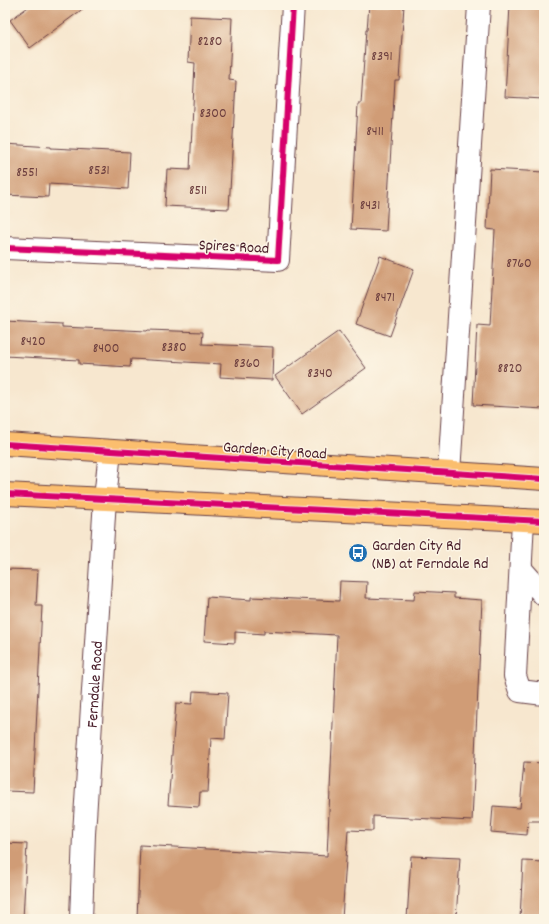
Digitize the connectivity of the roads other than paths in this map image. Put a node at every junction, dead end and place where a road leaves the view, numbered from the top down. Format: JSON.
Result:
{"nodes":[{"id":1,"x":293,"y":5,"type":"edge"},
{"id":2,"x":479,"y":5,"type":"edge"},
{"id":3,"x":5,"y":248,"type":"edge"},
{"id":4,"x":5,"y":444,"type":"edge"},
{"id":5,"x":110,"y":451,"type":"junction"},
{"id":6,"x":449,"y":473,"type":"junction"},
{"id":7,"x":544,"y":479,"type":"edge"},
{"id":8,"x":5,"y":494,"type":"edge"},
{"id":9,"x":105,"y":499,"type":"junction"},
{"id":10,"x":523,"y":520,"type":"junction"},
{"id":11,"x":544,"y":521,"type":"edge"},
{"id":12,"x":520,"y":569,"type":"junction"},
{"id":13,"x":544,"y":594,"type":"edge"},
{"id":14,"x":544,"y":694,"type":"edge"},
{"id":15,"x":81,"y":919,"type":"edge"}],
"edges":[{"from":1,"to":3,"type":"street","name":"Spires Road"},
{"from":2,"to":6,"type":"street"},
{"from":4,"to":5,"type":"main road","name":"Garden City Road"},
{"from":5,"to":6,"type":"main road","name":"Garden City Road"},
{"from":5,"to":9,"type":"street","name":"Ferndale Road"},
{"from":6,"to":7,"type":"main road","name":"Garden City Road"},
{"from":8,"to":9,"type":"main road"},
{"from":9,"to":10,"type":"main road"},
{"from":9,"to":15,"type":"street","name":"Ferndale Road"},
{"from":10,"to":11,"type":"main road"},
{"from":10,"to":12,"type":"street"},
{"from":12,"to":13,"type":"street"},
{"from":12,"to":14,"type":"street"}]}
